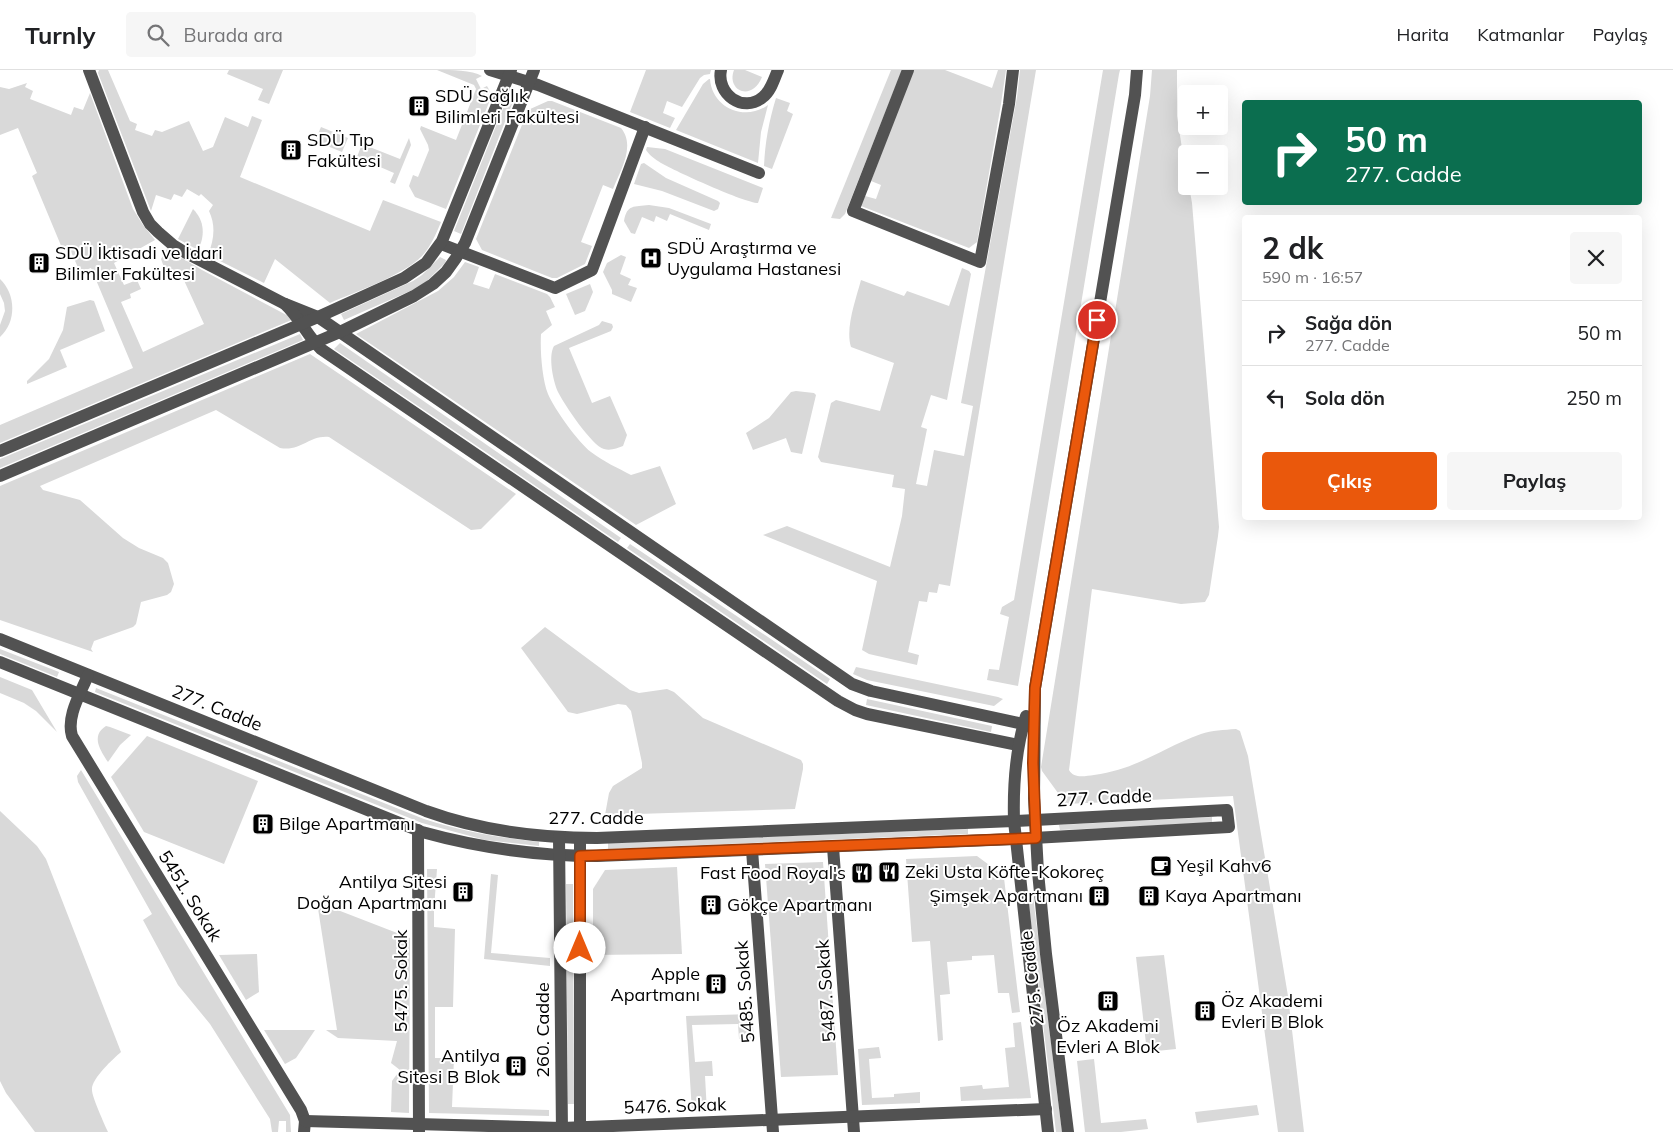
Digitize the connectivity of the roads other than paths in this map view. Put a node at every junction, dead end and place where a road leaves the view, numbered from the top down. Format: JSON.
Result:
{"nodes":[{"id":1,"x":89,"y":70,"type":"edge"},
{"id":2,"x":490,"y":70,"type":"edge"},
{"id":3,"x":721,"y":70,"type":"edge"},
{"id":4,"x":778,"y":70,"type":"edge"},
{"id":5,"x":908,"y":70,"type":"edge"},
{"id":6,"x":1013,"y":70,"type":"edge"},
{"id":7,"x":1137,"y":70,"type":"edge"},
{"id":8,"x":510,"y":73,"type":"edge"},
{"id":9,"x":531,"y":76,"type":"edge"},
{"id":10,"x":645,"y":127,"type":"junction"},
{"id":11,"x":759,"y":173,"type":"dead end"},
{"id":12,"x":440,"y":244,"type":"junction"},
{"id":13,"x":460,"y":252,"type":"junction"},
{"id":14,"x":283,"y":303,"type":"junction"},
{"id":15,"x":318,"y":317,"type":"junction"},
{"id":16,"x":302,"y":324,"type":"junction"},
{"id":17,"x":340,"y":332,"type":"junction"},
{"id":18,"x":314,"y":343,"type":"junction"},
{"id":19,"x":0,"y":451,"type":"edge"},
{"id":20,"x":0,"y":476,"type":"edge"},
{"id":21,"x":0,"y":639,"type":"edge"},
{"id":22,"x":0,"y":662,"type":"edge"},
{"id":23,"x":88,"y":675,"type":"junction"},
{"id":24,"x":844,"y":679,"type":"junction"},
{"id":25,"x":1035,"y":688,"type":"junction"},
{"id":26,"x":80,"y":694,"type":"junction"},
{"id":27,"x":838,"y":701,"type":"junction"},
{"id":28,"x":1023,"y":724,"type":"junction"},
{"id":29,"x":1018,"y":746,"type":"junction"},
{"id":30,"x":1035,"y":820,"type":"junction"},
{"id":31,"x":1014,"y":821,"type":"junction"},
{"id":32,"x":418,"y":830,"type":"junction"},
{"id":33,"x":559,"y":837,"type":"junction"},
{"id":34,"x":580,"y":838,"type":"junction"},
{"id":35,"x":1036,"y":838,"type":"junction"},
{"id":36,"x":1016,"y":839,"type":"junction"},
{"id":37,"x":833,"y":847,"type":"junction"},
{"id":38,"x":752,"y":850,"type":"junction"},
{"id":39,"x":560,"y":856,"type":"junction"},
{"id":40,"x":580,"y":856,"type":"junction"},
{"id":41,"x":1046,"y":1109,"type":"junction"},
{"id":42,"x":853,"y":1117,"type":"junction"},
{"id":43,"x":772,"y":1126,"type":"edge"},
{"id":44,"x":304,"y":1127,"type":"edge"},
{"id":45,"x":419,"y":1128,"type":"edge"},
{"id":46,"x":562,"y":1130,"type":"edge"},
{"id":47,"x":580,"y":1130,"type":"edge"},
{"id":48,"x":854,"y":1132,"type":"edge"},
{"id":49,"x":1048,"y":1132,"type":"edge"},
{"id":50,"x":1068,"y":1132,"type":"edge"}],
"edges":[{"from":1,"to":14,"type":"street"},
{"from":2,"to":8,"type":"street"},
{"from":3,"to":4,"type":"street"},
{"from":5,"to":6,"type":"street"},
{"from":7,"to":25,"type":"street"},
{"from":8,"to":9,"type":"street"},
{"from":8,"to":12,"type":"street"},
{"from":9,"to":10,"type":"street"},
{"from":9,"to":13,"type":"street"},
{"from":10,"to":11,"type":"street"},
{"from":10,"to":13,"type":"street"},
{"from":12,"to":13,"type":"street"},
{"from":12,"to":15,"type":"street"},
{"from":13,"to":17,"type":"street"},
{"from":14,"to":15,"type":"street"},
{"from":14,"to":16,"type":"street"},
{"from":15,"to":16,"type":"street"},
{"from":15,"to":17,"type":"street"},
{"from":16,"to":18,"type":"street"},
{"from":16,"to":19,"type":"street"},
{"from":17,"to":18,"type":"street"},
{"from":17,"to":24,"type":"street"},
{"from":18,"to":20,"type":"street"},
{"from":18,"to":27,"type":"street"},
{"from":21,"to":23,"type":"street","name":"277. Cadde"},
{"from":22,"to":26,"type":"street","name":"277. Cadde"},
{"from":23,"to":26,"type":"street","name":"5451. Sokak"},
{"from":23,"to":33,"type":"street","name":"277. Cadde"},
{"from":24,"to":27,"type":"street"},
{"from":24,"to":28,"type":"street"},
{"from":25,"to":28,"type":"street","name":"275. Cadde"},
{"from":25,"to":30,"type":"street","name":"275. Cadde"},
{"from":26,"to":32,"type":"street","name":"277. Cadde"},
{"from":26,"to":44,"type":"street","name":"5451. Sokak"},
{"from":27,"to":29,"type":"street"},
{"from":28,"to":29,"type":"street","name":"275. Cadde"},
{"from":29,"to":31,"type":"street","name":"275. Cadde"},
{"from":30,"to":31,"type":"street","name":"277. Cadde"},
{"from":30,"to":35,"type":"street","name":"275. Cadde"},
{"from":30,"to":35,"type":"street","name":"277. Cadde"},
{"from":31,"to":34,"type":"street","name":"277. Cadde"},
{"from":31,"to":36,"type":"street","name":"275. Cadde"},
{"from":32,"to":39,"type":"street","name":"277. Cadde"},
{"from":32,"to":45,"type":"street","name":"5475. Sokak"},
{"from":33,"to":34,"type":"street","name":"277. Cadde"},
{"from":33,"to":39,"type":"street","name":"260. Cadde"},
{"from":34,"to":40,"type":"street","name":"260. Cadde"},
{"from":35,"to":36,"type":"street","name":"277. Cadde"},
{"from":35,"to":50,"type":"street","name":"275. Cadde"},
{"from":36,"to":37,"type":"street","name":"277. Cadde"},
{"from":36,"to":41,"type":"street","name":"275. Cadde"},
{"from":37,"to":38,"type":"street","name":"277. Cadde"},
{"from":37,"to":42,"type":"street","name":"5487. Sokak"},
{"from":38,"to":40,"type":"street","name":"277. Cadde"},
{"from":38,"to":43,"type":"street","name":"5485. Sokak"},
{"from":39,"to":40,"type":"street","name":"277. Cadde"},
{"from":39,"to":46,"type":"street","name":"260. Cadde"},
{"from":40,"to":47,"type":"street","name":"260. Cadde"},
{"from":41,"to":42,"type":"street","name":"5476. Sokak"},
{"from":41,"to":49,"type":"street","name":"275. Cadde"},
{"from":42,"to":43,"type":"street","name":"5476. Sokak"},
{"from":42,"to":48,"type":"street","name":"5487. Sokak"},
{"from":43,"to":47,"type":"street","name":"5476. Sokak"},
{"from":44,"to":45,"type":"street","name":"5476. Sokak"},
{"from":45,"to":46,"type":"street","name":"5476. Sokak"},
{"from":46,"to":47,"type":"street","name":"5476. Sokak"}]}
